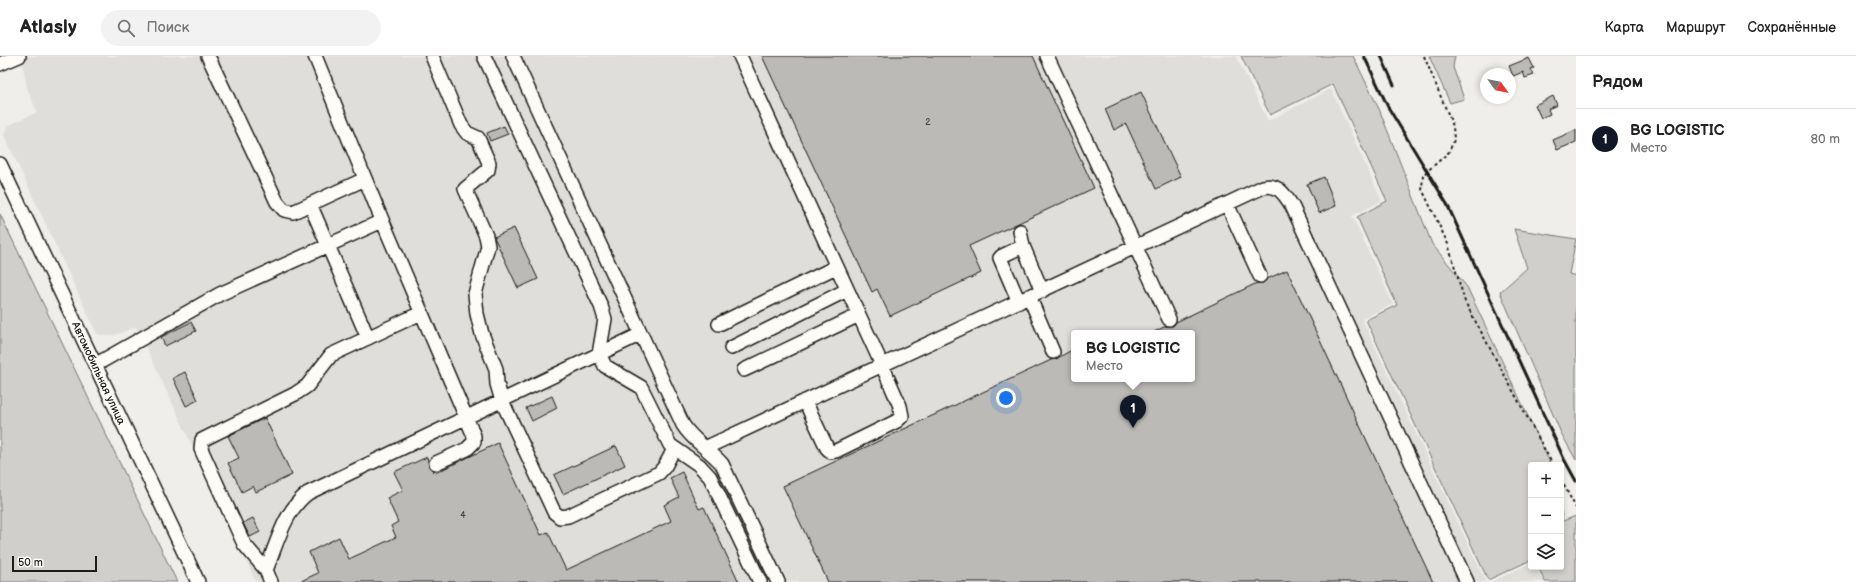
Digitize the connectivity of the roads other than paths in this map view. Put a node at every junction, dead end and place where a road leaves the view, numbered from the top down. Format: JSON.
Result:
{"nodes":[{"id":1,"x":19,"y":56,"type":"edge"},
{"id":2,"x":208,"y":56,"type":"edge"},
{"id":3,"x":315,"y":56,"type":"edge"},
{"id":4,"x":432,"y":56,"type":"edge"},
{"id":5,"x":484,"y":56,"type":"edge"},
{"id":6,"x":513,"y":56,"type":"edge"},
{"id":7,"x":740,"y":56,"type":"edge"},
{"id":8,"x":1048,"y":56,"type":"edge"},
{"id":9,"x":0,"y":64,"type":"edge"},
{"id":10,"x":0,"y":164,"type":"edge"},
{"id":11,"x":365,"y":179,"type":"junction"},
{"id":12,"x":310,"y":204,"type":"junction"},
{"id":13,"x":1227,"y":204,"type":"junction"},
{"id":14,"x":382,"y":220,"type":"junction"},
{"id":15,"x":1020,"y":231,"type":"dead end"},
{"id":16,"x":328,"y":244,"type":"junction"},
{"id":17,"x":1023,"y":246,"type":"junction"},
{"id":18,"x":1136,"y":247,"type":"junction"},
{"id":19,"x":836,"y":267,"type":"junction"},
{"id":20,"x":1260,"y":276,"type":"dead end"},
{"id":21,"x":847,"y":290,"type":"junction"},
{"id":22,"x":1042,"y":291,"type":"junction"},
{"id":23,"x":1024,"y":299,"type":"junction"},
{"id":24,"x":421,"y":313,"type":"junction"},
{"id":25,"x":859,"y":315,"type":"junction"},
{"id":26,"x":1169,"y":319,"type":"dead end"},
{"id":27,"x":719,"y":324,"type":"dead end"},
{"id":28,"x":641,"y":334,"type":"junction"},
{"id":29,"x":368,"y":338,"type":"junction"},
{"id":30,"x":731,"y":348,"type":"dead end"},
{"id":31,"x":1053,"y":352,"type":"dead end"},
{"id":32,"x":599,"y":354,"type":"junction"},
{"id":33,"x":95,"y":365,"type":"junction"},
{"id":34,"x":882,"y":365,"type":"junction"},
{"id":35,"x":744,"y":370,"type":"dead end"},
{"id":36,"x":502,"y":401,"type":"junction"},
{"id":37,"x":805,"y":401,"type":"junction"},
{"id":38,"x":466,"y":418,"type":"junction"},
{"id":39,"x":705,"y":448,"type":"junction"},
{"id":40,"x":674,"y":449,"type":"junction"},
{"id":41,"x":436,"y":463,"type":"dead end"},
{"id":42,"x":269,"y":576,"type":"edge"},
{"id":43,"x":198,"y":582,"type":"edge"},
{"id":44,"x":760,"y":582,"type":"edge"},
{"id":45,"x":778,"y":582,"type":"edge"},
{"id":46,"x":1467,"y":582,"type":"edge"}],
"edges":[{"from":1,"to":9,"type":"street"},
{"from":2,"to":12,"type":"street"},
{"from":3,"to":11,"type":"street"},
{"from":4,"to":36,"type":"street"},
{"from":5,"to":32,"type":"street"},
{"from":6,"to":28,"type":"street"},
{"from":7,"to":19,"type":"street"},
{"from":8,"to":18,"type":"street"},
{"from":10,"to":33,"type":"street","name":"Автомобильная улица"},
{"from":11,"to":12,"type":"street"},
{"from":11,"to":14,"type":"street"},
{"from":12,"to":16,"type":"street"},
{"from":13,"to":18,"type":"street"},
{"from":13,"to":20,"type":"street"},
{"from":13,"to":46,"type":"street"},
{"from":14,"to":16,"type":"street"},
{"from":14,"to":24,"type":"street"},
{"from":15,"to":17,"type":"street"},
{"from":16,"to":29,"type":"street"},
{"from":16,"to":33,"type":"street"},
{"from":17,"to":22,"type":"street"},
{"from":17,"to":23,"type":"street"},
{"from":18,"to":22,"type":"street"},
{"from":18,"to":26,"type":"street"},
{"from":19,"to":21,"type":"street"},
{"from":19,"to":27,"type":"street"},
{"from":21,"to":25,"type":"street"},
{"from":21,"to":30,"type":"street"},
{"from":22,"to":23,"type":"street"},
{"from":23,"to":31,"type":"street"},
{"from":23,"to":34,"type":"street"},
{"from":24,"to":29,"type":"street"},
{"from":24,"to":38,"type":"street"},
{"from":25,"to":34,"type":"street"},
{"from":25,"to":35,"type":"street"},
{"from":28,"to":32,"type":"street"},
{"from":28,"to":39,"type":"street"},
{"from":29,"to":42,"type":"street"},
{"from":32,"to":36,"type":"street"},
{"from":32,"to":40,"type":"street"},
{"from":33,"to":43,"type":"street","name":"Автомобильная улица"},
{"from":34,"to":37,"type":"street"},
{"from":34,"to":37,"type":"street"},
{"from":36,"to":38,"type":"street"},
{"from":36,"to":40,"type":"street"},
{"from":37,"to":39,"type":"street"},
{"from":38,"to":41,"type":"street"},
{"from":38,"to":42,"type":"street"},
{"from":39,"to":45,"type":"street"},
{"from":40,"to":44,"type":"street"}]}
